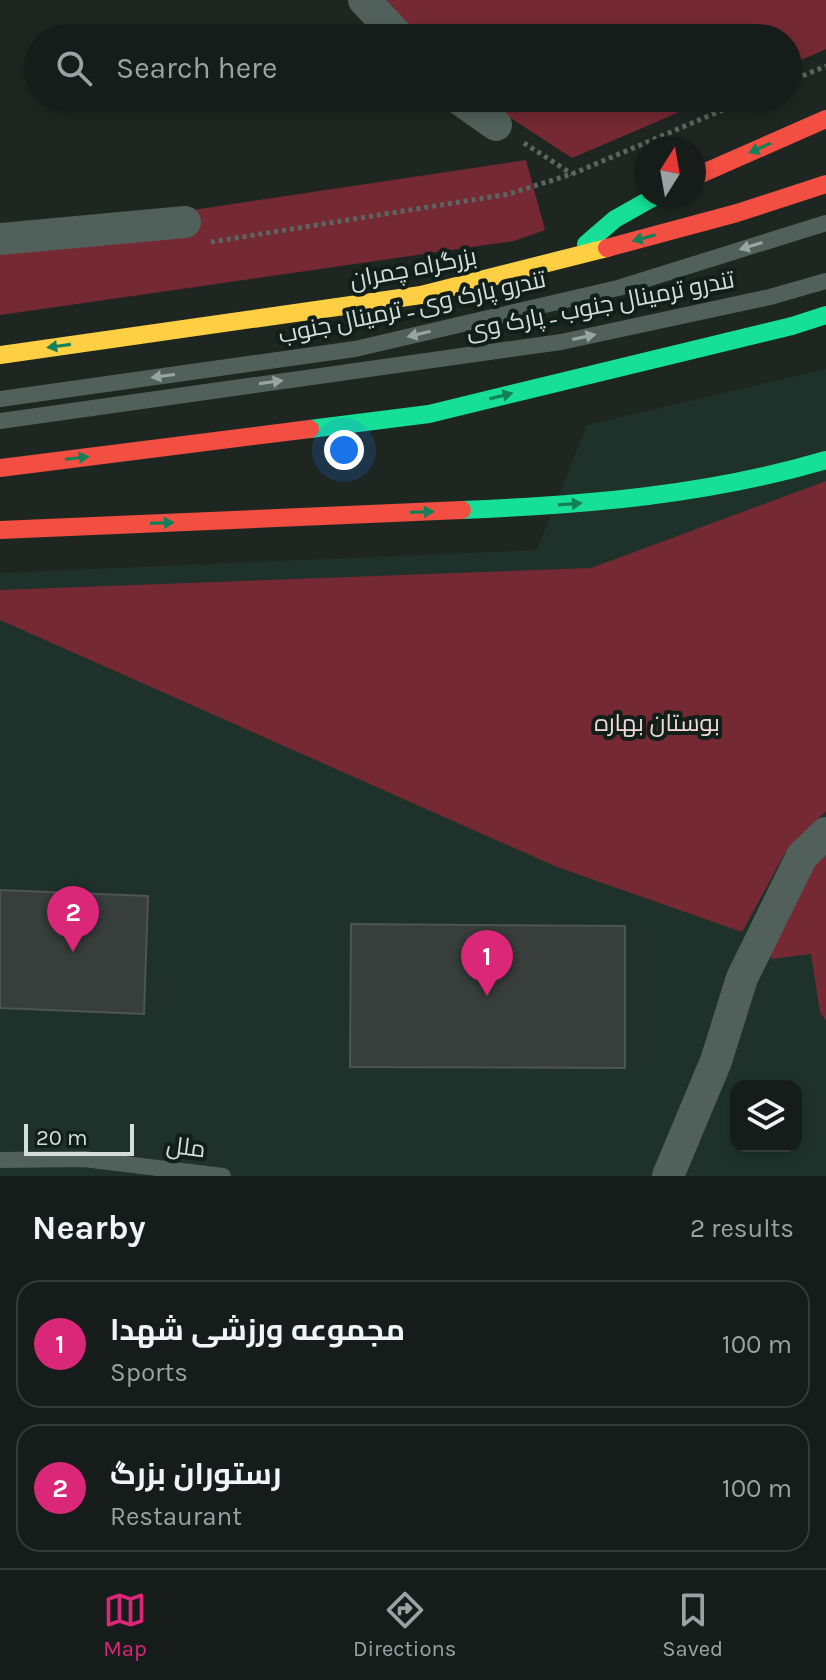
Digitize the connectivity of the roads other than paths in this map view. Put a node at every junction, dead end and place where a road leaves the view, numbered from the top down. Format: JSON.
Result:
{"nodes":[{"id":1,"x":364,"y":0,"type":"edge"},
{"id":2,"x":387,"y":24,"type":"edge"},
{"id":3,"x":478,"y":112,"type":"edge"},
{"id":4,"x":826,"y":119,"type":"edge"},
{"id":5,"x":496,"y":125,"type":"road end"},
{"id":6,"x":706,"y":172,"type":"edge"},
{"id":7,"x":826,"y":184,"type":"edge"},
{"id":8,"x":635,"y":208,"type":"edge"},
{"id":9,"x":185,"y":222,"type":"dead end"},
{"id":10,"x":826,"y":223,"type":"edge"},
{"id":11,"x":0,"y":239,"type":"edge"},
{"id":12,"x":567,"y":259,"type":"junction"},
{"id":13,"x":826,"y":281,"type":"edge"},
{"id":14,"x":826,"y":315,"type":"edge"},
{"id":15,"x":0,"y":355,"type":"edge"},
{"id":16,"x":0,"y":399,"type":"edge"},
{"id":17,"x":0,"y":421,"type":"edge"},
{"id":18,"x":826,"y":460,"type":"edge"},
{"id":19,"x":0,"y":468,"type":"edge"},
{"id":20,"x":0,"y":530,"type":"edge"},
{"id":21,"x":826,"y":833,"type":"edge"},
{"id":22,"x":0,"y":1160,"type":"edge"},
{"id":23,"x":223,"y":1176,"type":"edge"},
{"id":24,"x":668,"y":1176,"type":"edge"}],
"edges":[{"from":1,"to":2,"type":"street"},
{"from":3,"to":5,"type":"street"},
{"from":4,"to":6,"type":"highway","one_way":true},
{"from":7,"to":12,"type":"highway","name":"بزرگراه چمران","one_way":true},
{"from":8,"to":12,"type":"highway"},
{"from":9,"to":11,"type":"street"},
{"from":10,"to":16,"type":"lane","name":"تندرو پارک وی ـ ترمینال جنوب","one_way":true},
{"from":12,"to":15,"type":"highway","name":"بزرگراه چمران","one_way":true},
{"from":17,"to":13,"type":"lane","name":"تندرو ترمینال جنوب ـ پارک وی","one_way":true},
{"from":19,"to":14,"type":"highway","one_way":true},
{"from":20,"to":18,"type":"highway","one_way":true},
{"from":21,"to":24,"type":"street"},
{"from":22,"to":23,"type":"lane","name":"ملل"}]}
